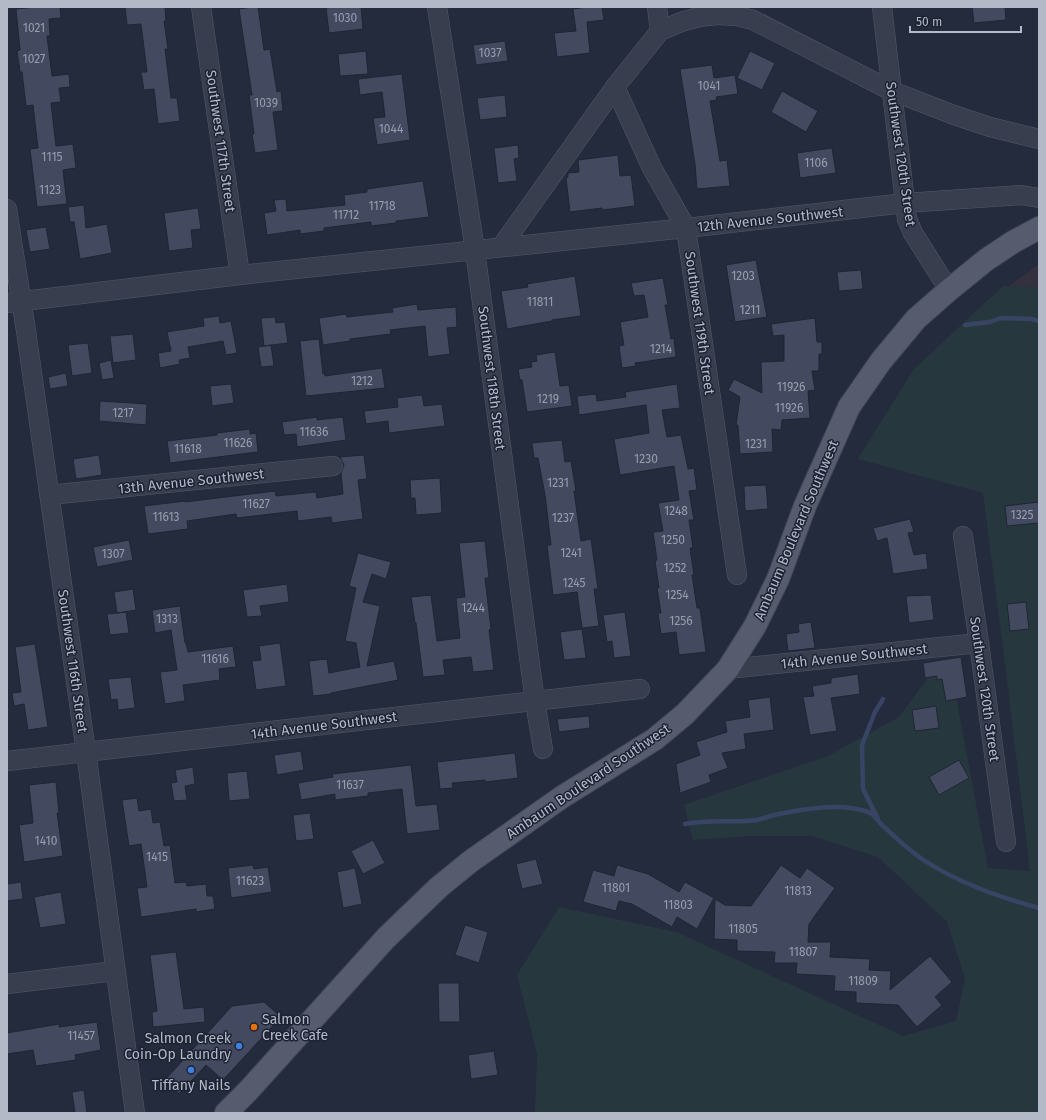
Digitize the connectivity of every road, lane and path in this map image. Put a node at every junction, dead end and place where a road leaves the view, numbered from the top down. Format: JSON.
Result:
{"nodes":[{"id":1,"x":201,"y":7,"type":"edge"},
{"id":2,"x":436,"y":7,"type":"edge"},
{"id":3,"x":657,"y":7,"type":"edge"},
{"id":4,"x":882,"y":7,"type":"edge"},
{"id":5,"x":660,"y":31,"type":"junction"},
{"id":6,"x":615,"y":87,"type":"junction"},
{"id":7,"x":892,"y":91,"type":"junction"},
{"id":8,"x":1039,"y":138,"type":"edge"},
{"id":9,"x":1039,"y":198,"type":"edge"},
{"id":10,"x":905,"y":203,"type":"junction"},
{"id":11,"x":7,"y":209,"type":"edge"},
{"id":12,"x":686,"y":228,"type":"junction"},
{"id":13,"x":1039,"y":228,"type":"edge"},
{"id":14,"x":501,"y":247,"type":"junction"},
{"id":15,"x":475,"y":250,"type":"junction"},
{"id":16,"x":240,"y":275,"type":"junction"},
{"id":17,"x":950,"y":290,"type":"junction"},
{"id":18,"x":14,"y":302,"type":"edge"},
{"id":19,"x":333,"y":466,"type":"dead end"},
{"id":20,"x":49,"y":495,"type":"junction"},
{"id":21,"x":963,"y":536,"type":"dead end"},
{"id":22,"x":737,"y":575,"type":"dead end"},
{"id":23,"x":980,"y":643,"type":"junction"},
{"id":24,"x":728,"y":669,"type":"junction"},
{"id":25,"x":640,"y":689,"type":"dead end"},
{"id":26,"x":535,"y":702,"type":"junction"},
{"id":27,"x":542,"y":749,"type":"dead end"},
{"id":28,"x":86,"y":752,"type":"junction"},
{"id":29,"x":7,"y":761,"type":"edge"},
{"id":30,"x":1006,"y":842,"type":"dead end"},
{"id":31,"x":115,"y":971,"type":"junction"},
{"id":32,"x":7,"y":984,"type":"edge"},
{"id":33,"x":135,"y":1113,"type":"edge"},
{"id":34,"x":226,"y":1113,"type":"edge"}],
"edges":[{"from":1,"to":16,"type":"street","name":"Southwest 117th Street"},
{"from":2,"to":15,"type":"street","name":"Southwest 118th Street"},
{"from":3,"to":5,"type":"street"},
{"from":4,"to":7,"type":"street","name":"Southwest 120th Street"},
{"from":5,"to":6,"type":"street"},
{"from":5,"to":7,"type":"street"},
{"from":6,"to":12,"type":"street","name":"Southwest 119th Street"},
{"from":6,"to":14,"type":"street"},
{"from":7,"to":8,"type":"street"},
{"from":7,"to":10,"type":"street","name":"Southwest 120th Street"},
{"from":9,"to":10,"type":"street","name":"12th Avenue Southwest"},
{"from":10,"to":12,"type":"street","name":"12th Avenue Southwest"},
{"from":10,"to":17,"type":"street","name":"Southwest 120th Street"},
{"from":11,"to":18,"type":"street","name":"Southwest 116th Street"},
{"from":12,"to":14,"type":"street","name":"12th Avenue Southwest"},
{"from":12,"to":22,"type":"street","name":"Southwest 119th Street"},
{"from":13,"to":17,"type":"main road","name":"Ambaum Boulevard Southwest"},
{"from":14,"to":15,"type":"street","name":"12th Avenue Southwest"},
{"from":15,"to":16,"type":"street","name":"12th Avenue Southwest"},
{"from":15,"to":26,"type":"street","name":"Southwest 118th Street"},
{"from":16,"to":18,"type":"street","name":"12th Avenue Southwest"},
{"from":17,"to":24,"type":"main road","name":"Ambaum Boulevard Southwest"},
{"from":18,"to":20,"type":"street","name":"Southwest 116th Street"},
{"from":19,"to":20,"type":"street","name":"13th Avenue Southwest"},
{"from":20,"to":28,"type":"street","name":"Southwest 116th Street"},
{"from":21,"to":23,"type":"street","name":"Southwest 120th Street"},
{"from":23,"to":24,"type":"street","name":"14th Avenue Southwest"},
{"from":23,"to":30,"type":"street","name":"Southwest 120th Street"},
{"from":24,"to":34,"type":"main road","name":"Ambaum Boulevard Southwest"},
{"from":25,"to":26,"type":"street","name":"14th Avenue Southwest"},
{"from":26,"to":27,"type":"street","name":"Southwest 118th Street"},
{"from":26,"to":28,"type":"street","name":"14th Avenue Southwest"},
{"from":28,"to":29,"type":"street","name":"14th Avenue Southwest"},
{"from":28,"to":31,"type":"street","name":"Southwest 116th Street"},
{"from":31,"to":32,"type":"street"},
{"from":31,"to":33,"type":"street","name":"Southwest 116th Street"}]}
